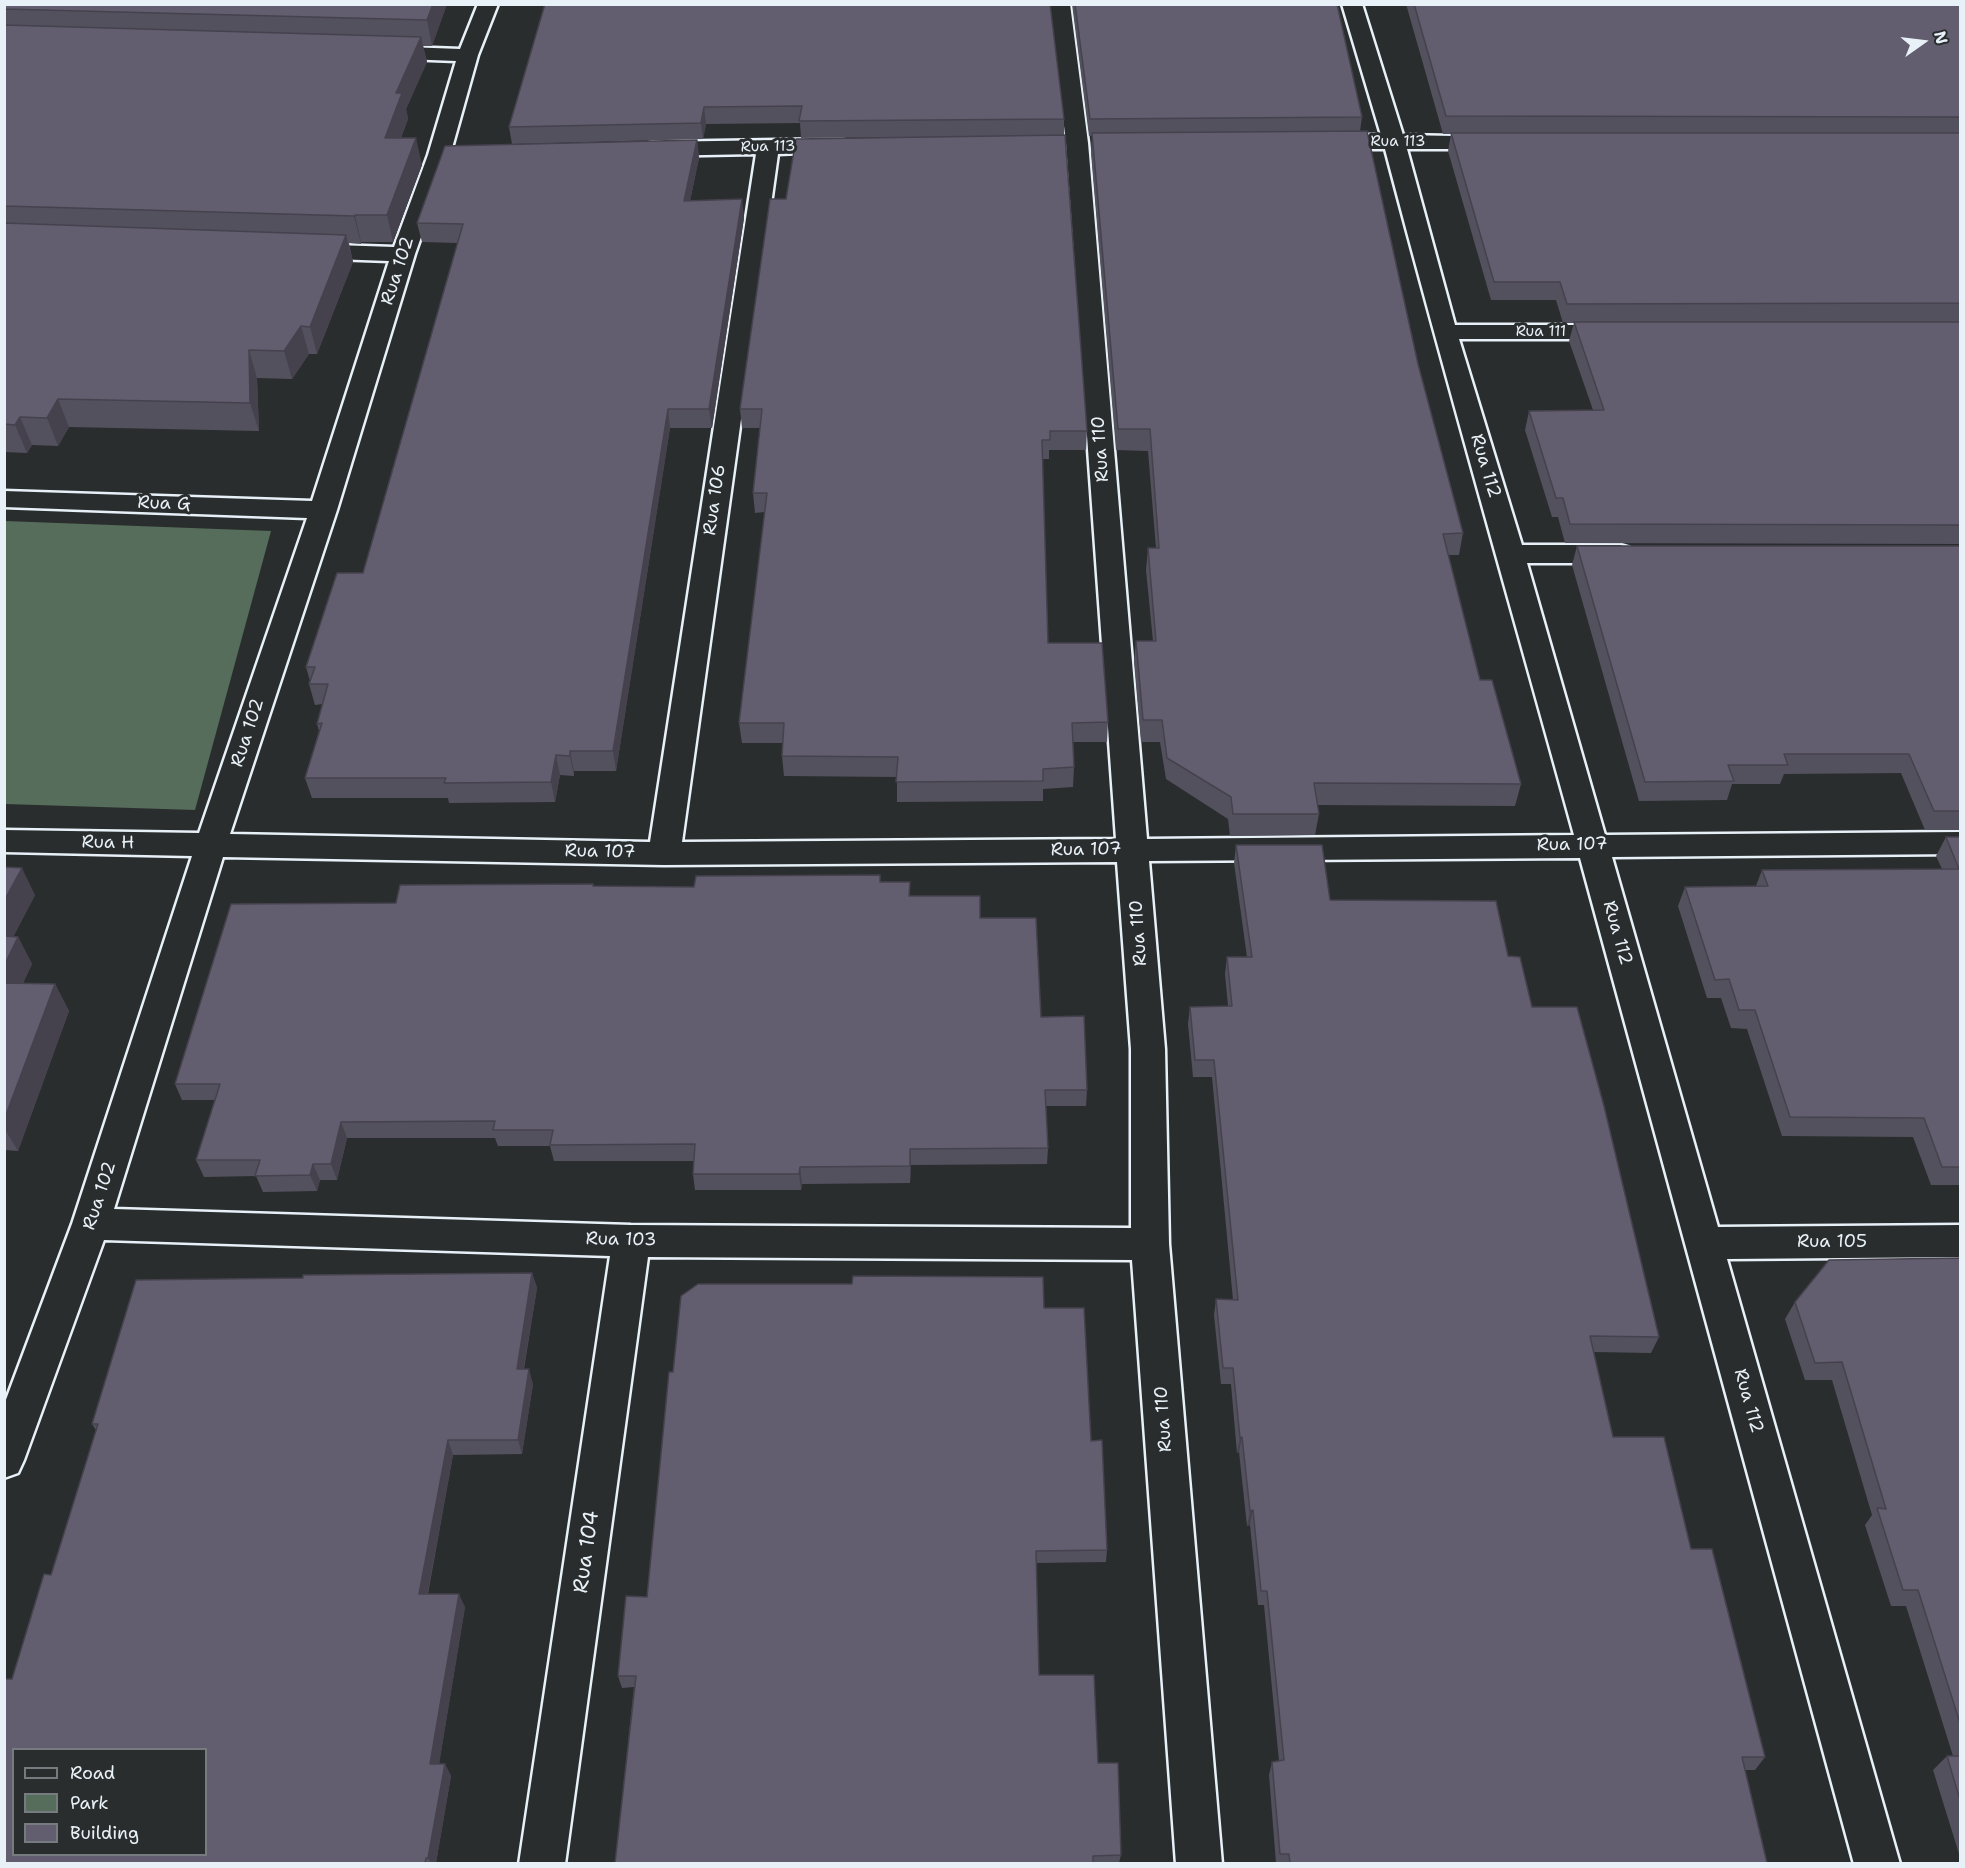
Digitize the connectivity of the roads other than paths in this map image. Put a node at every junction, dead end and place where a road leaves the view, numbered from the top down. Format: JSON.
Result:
{"nodes":[{"id":1,"x":488,"y":4,"type":"edge"},
{"id":2,"x":1060,"y":4,"type":"edge"},
{"id":3,"x":1352,"y":4,"type":"edge"},
{"id":4,"x":361,"y":52,"type":"edge"},
{"id":5,"x":468,"y":55,"type":"junction"},
{"id":6,"x":1298,"y":142,"type":"edge"},
{"id":7,"x":1394,"y":142,"type":"junction"},
{"id":8,"x":1512,"y":142,"type":"edge"},
{"id":9,"x":863,"y":146,"type":"edge"},
{"id":10,"x":768,"y":147,"type":"junction"},
{"id":11,"x":639,"y":150,"type":"edge"},
{"id":12,"x":286,"y":250,"type":"edge"},
{"id":13,"x":403,"y":254,"type":"junction"},
{"id":14,"x":1445,"y":332,"type":"junction"},
{"id":15,"x":1637,"y":332,"type":"edge"},
{"id":16,"x":4,"y":499,"type":"edge"},
{"id":17,"x":323,"y":510,"type":"junction"},
{"id":18,"x":1511,"y":554,"type":"junction"},
{"id":19,"x":1641,"y":554,"type":"edge"},
{"id":20,"x":4,"y":841,"type":"edge"},
{"id":21,"x":1960,"y":843,"type":"edge"},
{"id":22,"x":1592,"y":844,"type":"junction"},
{"id":23,"x":211,"y":845,"type":"junction"},
{"id":24,"x":1132,"y":849,"type":"junction"},
{"id":25,"x":664,"y":854,"type":"junction"},
{"id":26,"x":91,"y":1224,"type":"junction"},
{"id":27,"x":631,"y":1241,"type":"junction"},
{"id":28,"x":1960,"y":1242,"type":"edge"},
{"id":29,"x":1704,"y":1243,"type":"junction"},
{"id":30,"x":1150,"y":1244,"type":"junction"},
{"id":31,"x":4,"y":1460,"type":"edge"},
{"id":32,"x":542,"y":1863,"type":"edge"},
{"id":33,"x":1198,"y":1863,"type":"edge"},
{"id":34,"x":1877,"y":1863,"type":"edge"}],
"edges":[{"from":1,"to":5,"type":"street","name":"Rua 102"},
{"from":2,"to":24,"type":"street","name":"Rua 110"},
{"from":3,"to":7,"type":"street","name":"Rua 112"},
{"from":4,"to":5,"type":"street"},
{"from":5,"to":13,"type":"street","name":"Rua 102"},
{"from":6,"to":7,"type":"street","name":"Rua 113"},
{"from":7,"to":8,"type":"street","name":"Rua 113"},
{"from":7,"to":14,"type":"street","name":"Rua 112"},
{"from":9,"to":10,"type":"street","name":"Rua 113"},
{"from":10,"to":11,"type":"street","name":"Rua 113"},
{"from":10,"to":25,"type":"street","name":"Rua 106"},
{"from":12,"to":13,"type":"street"},
{"from":13,"to":17,"type":"street","name":"Rua 102"},
{"from":14,"to":15,"type":"street","name":"Rua 111"},
{"from":14,"to":18,"type":"street","name":"Rua 112"},
{"from":16,"to":17,"type":"street","name":"Rua G"},
{"from":17,"to":23,"type":"street","name":"Rua 102"},
{"from":18,"to":19,"type":"street"},
{"from":18,"to":22,"type":"street","name":"Rua 112"},
{"from":20,"to":23,"type":"street","name":"Rua H"},
{"from":21,"to":22,"type":"street","name":"Rua 107"},
{"from":22,"to":24,"type":"street","name":"Rua 107"},
{"from":22,"to":29,"type":"street","name":"Rua 112"},
{"from":23,"to":25,"type":"street","name":"Rua 107"},
{"from":23,"to":26,"type":"street","name":"Rua 102"},
{"from":24,"to":25,"type":"street","name":"Rua 107"},
{"from":24,"to":30,"type":"street","name":"Rua 110"},
{"from":26,"to":27,"type":"street","name":"Rua 103"},
{"from":26,"to":31,"type":"street","name":"Rua 102"},
{"from":27,"to":30,"type":"street","name":"Rua 103"},
{"from":27,"to":32,"type":"street","name":"Rua 104"},
{"from":28,"to":29,"type":"street","name":"Rua 105"},
{"from":29,"to":34,"type":"street","name":"Rua 112"},
{"from":30,"to":33,"type":"street","name":"Rua 110"}]}
